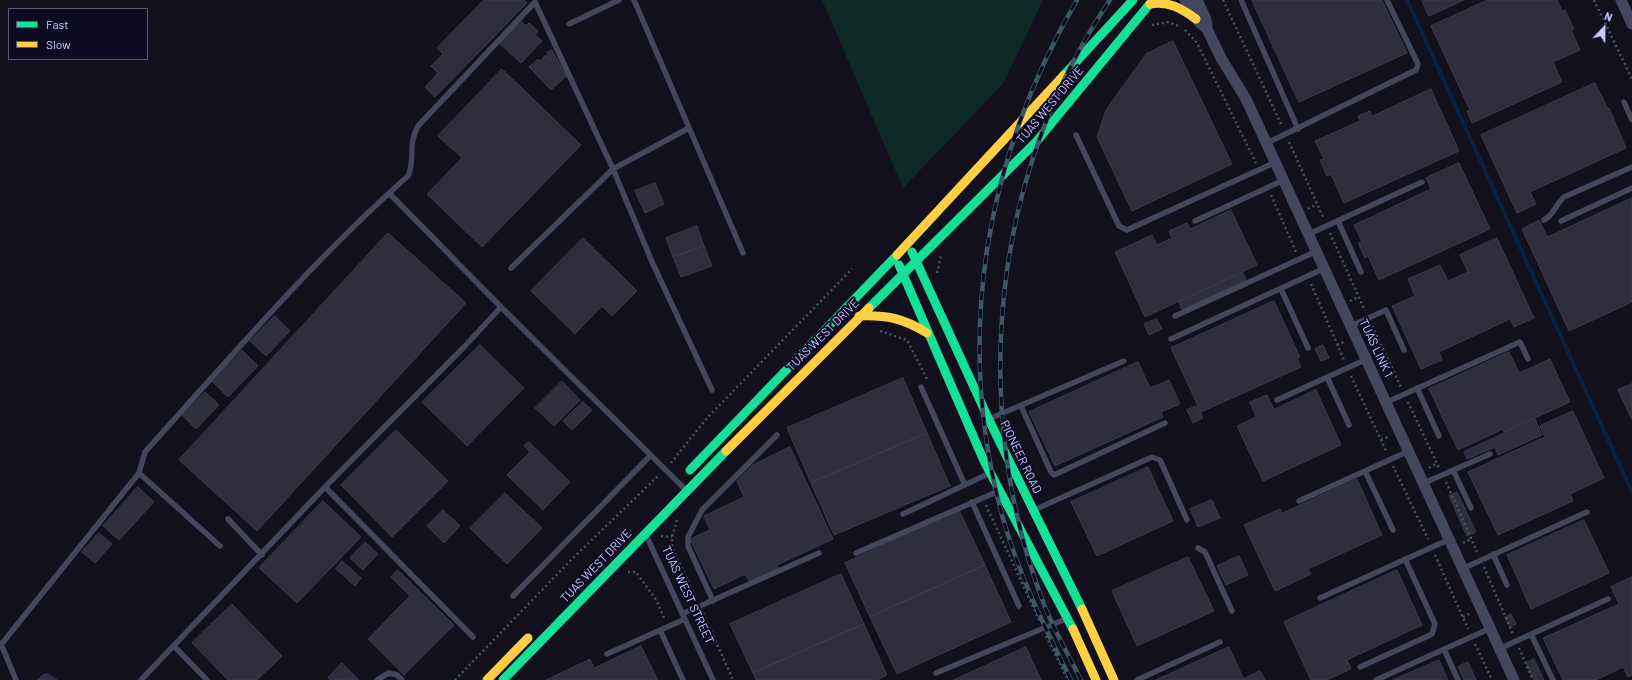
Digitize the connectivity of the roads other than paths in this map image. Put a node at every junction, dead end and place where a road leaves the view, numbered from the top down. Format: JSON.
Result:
{"nodes":[{"id":1,"x":619,"y":0,"type":"edge"},
{"id":2,"x":634,"y":0,"type":"edge"},
{"id":3,"x":1133,"y":0,"type":"edge"},
{"id":4,"x":1185,"y":0,"type":"edge"},
{"id":5,"x":1197,"y":0,"type":"edge"},
{"id":6,"x":1241,"y":0,"type":"edge"},
{"id":7,"x":1387,"y":0,"type":"edge"},
{"id":8,"x":1621,"y":0,"type":"edge"},
{"id":9,"x":1152,"y":2,"type":"edge"},
{"id":10,"x":1196,"y":19,"type":"junction"},
{"id":11,"x":569,"y":24,"type":"dead end"},
{"id":12,"x":1632,"y":24,"type":"edge"},
{"id":13,"x":1207,"y":29,"type":"junction"},
{"id":14,"x":1624,"y":102,"type":"dead end"},
{"id":15,"x":1632,"y":120,"type":"edge"},
{"id":16,"x":689,"y":128,"type":"junction"},
{"id":17,"x":1298,"y":129,"type":"junction"},
{"id":18,"x":1076,"y":135,"type":"dead end"},
{"id":19,"x":1267,"y":143,"type":"junction"},
{"id":20,"x":1276,"y":162,"type":"junction"},
{"id":21,"x":1632,"y":167,"type":"edge"},
{"id":22,"x":613,"y":169,"type":"junction"},
{"id":23,"x":1284,"y":180,"type":"junction"},
{"id":24,"x":1422,"y":182,"type":"dead end"},
{"id":25,"x":1632,"y":188,"type":"edge"},
{"id":26,"x":389,"y":193,"type":"junction"},
{"id":27,"x":1544,"y":220,"type":"dead end"},
{"id":28,"x":1338,"y":221,"type":"junction"},
{"id":29,"x":1561,"y":221,"type":"dead end"},
{"id":30,"x":1195,"y":222,"type":"dead end"},
{"id":31,"x":1309,"y":234,"type":"junction"},
{"id":32,"x":908,"y":243,"type":"junction"},
{"id":33,"x":1317,"y":251,"type":"junction"},
{"id":34,"x":743,"y":253,"type":"dead end"},
{"id":35,"x":896,"y":256,"type":"junction"},
{"id":36,"x":916,"y":261,"type":"junction"},
{"id":37,"x":511,"y":268,"type":"dead end"},
{"id":38,"x":1325,"y":268,"type":"junction"},
{"id":39,"x":1361,"y":272,"type":"dead end"},
{"id":40,"x":902,"y":275,"type":"junction"},
{"id":41,"x":1280,"y":289,"type":"junction"},
{"id":42,"x":501,"y":307,"type":"junction"},
{"id":43,"x":859,"y":316,"type":"junction"},
{"id":44,"x":1175,"y":316,"type":"dead end"},
{"id":45,"x":1351,"y":326,"type":"junction"},
{"id":46,"x":927,"y":334,"type":"junction"},
{"id":47,"x":1171,"y":339,"type":"dead end"},
{"id":48,"x":1308,"y":348,"type":"dead end"},
{"id":49,"x":1404,"y":350,"type":"dead end"},
{"id":50,"x":1366,"y":359,"type":"junction"},
{"id":51,"x":1528,"y":359,"type":"dead end"},
{"id":52,"x":1124,"y":361,"type":"dead end"},
{"id":53,"x":1327,"y":377,"type":"junction"},
{"id":54,"x":921,"y":387,"type":"dead end"},
{"id":55,"x":1417,"y":388,"type":"junction"},
{"id":56,"x":712,"y":390,"type":"dead end"},
{"id":57,"x":1277,"y":400,"type":"dead end"},
{"id":58,"x":1387,"y":402,"type":"junction"},
{"id":59,"x":1021,"y":406,"type":"junction"},
{"id":60,"x":989,"y":420,"type":"junction"},
{"id":61,"x":1165,"y":423,"type":"dead end"},
{"id":62,"x":1349,"y":426,"type":"dead end"},
{"id":63,"x":777,"y":435,"type":"dead end"},
{"id":64,"x":1439,"y":436,"type":"dead end"},
{"id":65,"x":1409,"y":451,"type":"junction"},
{"id":66,"x":1490,"y":454,"type":"dead end"},
{"id":67,"x":651,"y":455,"type":"junction"},
{"id":68,"x":1453,"y":470,"type":"junction"},
{"id":69,"x":1365,"y":471,"type":"junction"},
{"id":70,"x":990,"y":472,"type":"junction"},
{"id":71,"x":139,"y":473,"type":"junction"},
{"id":72,"x":1424,"y":483,"type":"junction"},
{"id":73,"x":676,"y":484,"type":"junction"},
{"id":74,"x":966,"y":485,"type":"junction"},
{"id":75,"x":326,"y":487,"type":"junction"},
{"id":76,"x":686,"y":490,"type":"junction"},
{"id":77,"x":1000,"y":491,"type":"junction"},
{"id":78,"x":1299,"y":501,"type":"dead end"},
{"id":79,"x":972,"y":502,"type":"junction"},
{"id":80,"x":1471,"y":508,"type":"dead end"},
{"id":81,"x":1034,"y":511,"type":"junction"},
{"id":82,"x":1587,"y":512,"type":"dead end"},
{"id":83,"x":903,"y":514,"type":"dead end"},
{"id":84,"x":228,"y":519,"type":"dead end"},
{"id":85,"x":1187,"y":520,"type":"dead end"},
{"id":86,"x":640,"y":522,"type":"dead end"},
{"id":87,"x":1392,"y":530,"type":"dead end"},
{"id":88,"x":644,"y":532,"type":"junction"},
{"id":89,"x":1450,"y":539,"type":"junction"},
{"id":90,"x":220,"y":546,"type":"dead end"},
{"id":91,"x":1198,"y":548,"type":"dead end"},
{"id":92,"x":819,"y":553,"type":"dead end"},
{"id":93,"x":856,"y":553,"type":"dead end"},
{"id":94,"x":1493,"y":554,"type":"junction"},
{"id":95,"x":262,"y":555,"type":"junction"},
{"id":96,"x":1405,"y":560,"type":"junction"},
{"id":97,"x":1464,"y":568,"type":"junction"},
{"id":98,"x":1507,"y":585,"type":"dead end"},
{"id":99,"x":513,"y":596,"type":"dead end"},
{"id":100,"x":1320,"y":598,"type":"dead end"},
{"id":101,"x":1608,"y":599,"type":"dead end"},
{"id":102,"x":713,"y":601,"type":"junction"},
{"id":103,"x":1019,"y":606,"type":"dead end"},
{"id":104,"x":1232,"y":611,"type":"dead end"},
{"id":105,"x":684,"y":616,"type":"junction"},
{"id":106,"x":1068,"y":618,"type":"junction"},
{"id":107,"x":1491,"y":628,"type":"junction"},
{"id":108,"x":660,"y":630,"type":"junction"},
{"id":109,"x":535,"y":631,"type":"dead end"},
{"id":110,"x":1531,"y":634,"type":"junction"},
{"id":111,"x":473,"y":638,"type":"dead end"},
{"id":112,"x":1220,"y":642,"type":"dead end"},
{"id":113,"x":1,"y":645,"type":"edge"},
{"id":114,"x":174,"y":646,"type":"junction"},
{"id":115,"x":1501,"y":648,"type":"junction"},
{"id":116,"x":1444,"y":649,"type":"junction"},
{"id":117,"x":607,"y":654,"type":"dead end"},
{"id":118,"x":503,"y":663,"type":"junction"},
{"id":119,"x":1360,"y":668,"type":"dead end"},
{"id":120,"x":936,"y":673,"type":"dead end"},
{"id":121,"x":508,"y":678,"type":"edge"},
{"id":122,"x":1145,"y":678,"type":"edge"},
{"id":123,"x":16,"y":680,"type":"edge"},
{"id":124,"x":141,"y":680,"type":"edge"},
{"id":125,"x":207,"y":680,"type":"edge"},
{"id":126,"x":377,"y":680,"type":"edge"},
{"id":127,"x":402,"y":680,"type":"edge"},
{"id":128,"x":487,"y":680,"type":"edge"},
{"id":129,"x":683,"y":680,"type":"edge"},
{"id":130,"x":713,"y":680,"type":"edge"},
{"id":131,"x":1096,"y":680,"type":"edge"},
{"id":132,"x":1114,"y":680,"type":"edge"},
{"id":133,"x":1137,"y":680,"type":"edge"},
{"id":134,"x":1376,"y":680,"type":"edge"},
{"id":135,"x":1458,"y":680,"type":"edge"},
{"id":136,"x":1514,"y":680,"type":"edge"},
{"id":137,"x":1553,"y":680,"type":"edge"}],
"edges":[{"from":1,"to":11,"type":"lane"},
{"from":2,"to":16,"type":"lane"},
{"from":3,"to":32,"type":"main road","name":"TUAS WEST DRIVE"},
{"from":4,"to":10,"type":"street","name":"TUAS LINK 1"},
{"from":5,"to":13,"type":"street","name":"TUAS LINK 1"},
{"from":6,"to":17,"type":"lane"},
{"from":7,"to":17,"type":"lane"},
{"from":8,"to":12,"type":"street"},
{"from":9,"to":10,"type":"main road"},
{"from":9,"to":36,"type":"main road","name":"TUAS WEST DRIVE"},
{"from":10,"to":13,"type":"street","name":"TUAS LINK 1"},
{"from":13,"to":19,"type":"street","name":"TUAS LINK 1"},
{"from":14,"to":15,"type":"lane"},
{"from":16,"to":22,"type":"lane"},
{"from":16,"to":34,"type":"lane"},
{"from":17,"to":19,"type":"lane"},
{"from":18,"to":20,"type":"lane"},
{"from":19,"to":20,"type":"street","name":"TUAS LINK 1"},
{"from":20,"to":23,"type":"street","name":"TUAS LINK 1"},
{"from":21,"to":27,"type":"lane"},
{"from":22,"to":26,"type":"lane"},
{"from":22,"to":37,"type":"lane"},
{"from":22,"to":56,"type":"lane"},
{"from":23,"to":30,"type":"lane"},
{"from":23,"to":31,"type":"street","name":"TUAS LINK 1"},
{"from":24,"to":28,"type":"lane"},
{"from":25,"to":29,"type":"lane"},
{"from":26,"to":42,"type":"lane"},
{"from":26,"to":71,"type":"lane"},
{"from":28,"to":31,"type":"lane"},
{"from":28,"to":39,"type":"lane"},
{"from":31,"to":33,"type":"street","name":"TUAS LINK 1"},
{"from":32,"to":35,"type":"main road","name":"TUAS WEST DRIVE"},
{"from":32,"to":36,"type":"main road","name":"PIONEER ROAD"},
{"from":33,"to":38,"type":"street","name":"TUAS LINK 1"},
{"from":33,"to":44,"type":"lane"},
{"from":35,"to":40,"type":"main road"},
{"from":35,"to":73,"type":"main road","name":"TUAS WEST DRIVE"},
{"from":36,"to":40,"type":"main road","name":"TUAS WEST DRIVE"},
{"from":36,"to":60,"type":"main road","name":"PIONEER ROAD"},
{"from":38,"to":41,"type":"lane"},
{"from":38,"to":45,"type":"street","name":"TUAS LINK 1"},
{"from":40,"to":43,"type":"main road","name":"TUAS WEST DRIVE"},
{"from":40,"to":46,"type":"main road"},
{"from":41,"to":47,"type":"lane"},
{"from":41,"to":48,"type":"lane"},
{"from":42,"to":67,"type":"lane"},
{"from":42,"to":75,"type":"lane"},
{"from":43,"to":46,"type":"main road"},
{"from":43,"to":76,"type":"main road","name":"TUAS WEST DRIVE"},
{"from":45,"to":49,"type":"lane"},
{"from":45,"to":50,"type":"street","name":"TUAS LINK 1"},
{"from":46,"to":70,"type":"main road"},
{"from":50,"to":53,"type":"lane"},
{"from":50,"to":58,"type":"street","name":"TUAS LINK 1"},
{"from":51,"to":55,"type":"lane"},
{"from":52,"to":59,"type":"lane"},
{"from":53,"to":57,"type":"lane"},
{"from":53,"to":62,"type":"lane"},
{"from":54,"to":74,"type":"lane"},
{"from":55,"to":58,"type":"lane"},
{"from":55,"to":64,"type":"lane"},
{"from":58,"to":65,"type":"street","name":"TUAS LINK 1"},
{"from":59,"to":60,"type":"lane"},
{"from":59,"to":61,"type":"lane"},
{"from":60,"to":81,"type":"main road","name":"PIONEER ROAD"},
{"from":63,"to":102,"type":"lane"},
{"from":65,"to":69,"type":"lane"},
{"from":65,"to":72,"type":"street","name":"TUAS LINK 1"},
{"from":66,"to":68,"type":"lane"},
{"from":67,"to":73,"type":"lane"},
{"from":67,"to":99,"type":"lane"},
{"from":68,"to":72,"type":"lane"},
{"from":68,"to":80,"type":"lane"},
{"from":69,"to":78,"type":"lane"},
{"from":69,"to":87,"type":"lane"},
{"from":70,"to":74,"type":"lane"},
{"from":70,"to":77,"type":"main road"},
{"from":71,"to":90,"type":"lane"},
{"from":71,"to":113,"type":"lane"},
{"from":72,"to":89,"type":"street","name":"TUAS LINK 1"},
{"from":73,"to":76,"type":"lane"},
{"from":74,"to":83,"type":"lane"},
{"from":75,"to":95,"type":"lane"},
{"from":75,"to":111,"type":"lane"},
{"from":76,"to":88,"type":"main road","name":"TUAS WEST DRIVE"},
{"from":77,"to":79,"type":"lane"},
{"from":77,"to":106,"type":"main road"},
{"from":79,"to":93,"type":"lane"},
{"from":79,"to":103,"type":"lane"},
{"from":81,"to":85,"type":"lane"},
{"from":81,"to":132,"type":"main road","name":"PIONEER ROAD"},
{"from":82,"to":94,"type":"lane"},
{"from":84,"to":95,"type":"lane"},
{"from":86,"to":88,"type":"street","name":"TUAS WEST STREET"},
{"from":88,"to":105,"type":"lane","name":"TUAS WEST STREET"},
{"from":88,"to":121,"type":"main road","name":"TUAS WEST DRIVE"},
{"from":89,"to":96,"type":"lane"},
{"from":89,"to":97,"type":"street","name":"TUAS LINK 1"},
{"from":91,"to":104,"type":"lane"},
{"from":92,"to":102,"type":"lane"},
{"from":94,"to":97,"type":"lane"},
{"from":94,"to":98,"type":"lane"},
{"from":95,"to":114,"type":"lane"},
{"from":96,"to":100,"type":"lane"},
{"from":96,"to":119,"type":"lane"},
{"from":97,"to":107,"type":"street","name":"TUAS LINK 1"},
{"from":101,"to":110,"type":"lane"},
{"from":102,"to":105,"type":"lane"},
{"from":105,"to":108,"type":"lane"},
{"from":105,"to":130,"type":"lane","name":"TUAS WEST STREET"},
{"from":106,"to":120,"type":"lane"},
{"from":106,"to":131,"type":"main road"},
{"from":107,"to":115,"type":"street","name":"TUAS LINK 1"},
{"from":107,"to":116,"type":"lane"},
{"from":108,"to":117,"type":"lane"},
{"from":108,"to":129,"type":"lane"},
{"from":109,"to":118,"type":"main road"},
{"from":110,"to":115,"type":"lane"},
{"from":110,"to":137,"type":"lane"},
{"from":112,"to":122,"type":"lane"},
{"from":113,"to":123,"type":"lane"},
{"from":114,"to":124,"type":"lane"},
{"from":114,"to":125,"type":"lane"},
{"from":115,"to":136,"type":"street","name":"TUAS LINK 1"},
{"from":116,"to":134,"type":"lane"},
{"from":116,"to":135,"type":"lane"},
{"from":118,"to":121,"type":"lane"},
{"from":118,"to":128,"type":"main road"},
{"from":122,"to":133,"type":"lane"},
{"from":126,"to":127,"type":"lane"}]}
